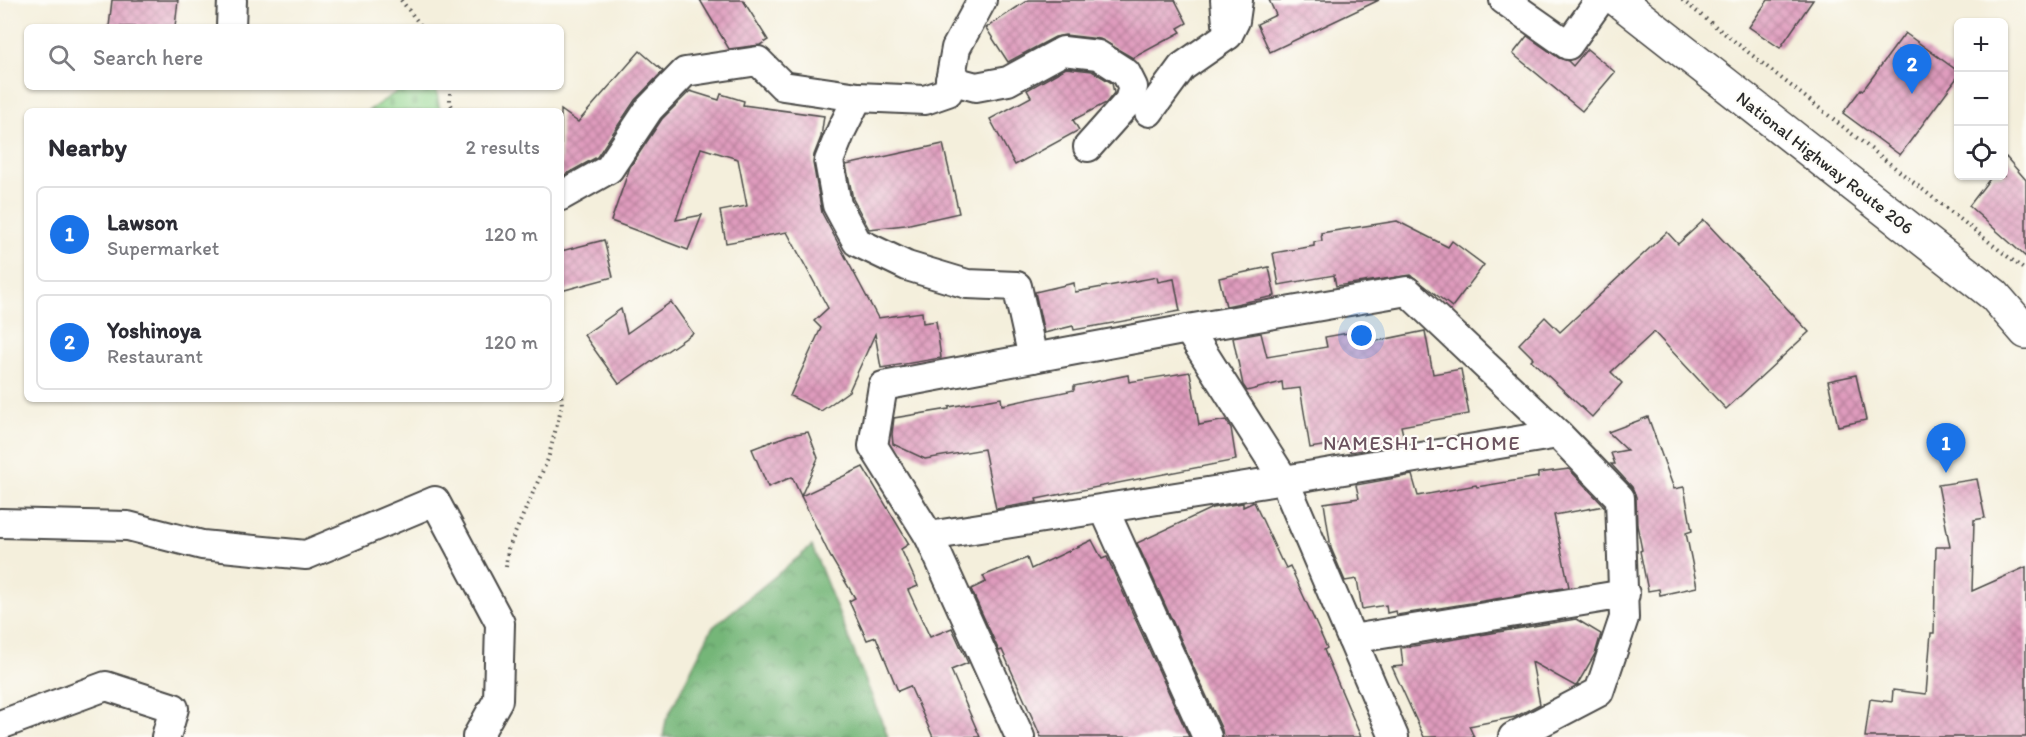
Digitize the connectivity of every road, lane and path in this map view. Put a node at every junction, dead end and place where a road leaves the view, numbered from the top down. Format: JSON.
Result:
{"nodes":[{"id":1,"x":232,"y":0,"type":"edge"},
{"id":2,"x":401,"y":0,"type":"edge"},
{"id":3,"x":982,"y":0,"type":"edge"},
{"id":4,"x":1225,"y":0,"type":"edge"},
{"id":5,"x":1238,"y":0,"type":"edge"},
{"id":6,"x":1504,"y":0,"type":"edge"},
{"id":7,"x":1600,"y":0,"type":"edge"},
{"id":8,"x":1618,"y":0,"type":"edge"},
{"id":9,"x":1682,"y":0,"type":"edge"},
{"id":10,"x":231,"y":24,"type":"edge"},
{"id":11,"x":420,"y":24,"type":"edge"},
{"id":12,"x":1228,"y":35,"type":"junction"},
{"id":13,"x":950,"y":80,"type":"junction"},
{"id":14,"x":450,"y":90,"type":"edge"},
{"id":15,"x":858,"y":97,"type":"junction"},
{"id":16,"x":453,"y":108,"type":"edge"},
{"id":17,"x":1149,"y":112,"type":"dead end"},
{"id":18,"x":1088,"y":147,"type":"dead end"},
{"id":19,"x":564,"y":194,"type":"edge"},
{"id":20,"x":2026,"y":271,"type":"edge"},
{"id":21,"x":1188,"y":328,"type":"junction"},
{"id":22,"x":2026,"y":332,"type":"edge"},
{"id":23,"x":1033,"y":358,"type":"junction"},
{"id":24,"x":562,"y":402,"type":"edge"},
{"id":25,"x":1558,"y":434,"type":"junction"},
{"id":26,"x":1284,"y":480,"type":"junction"},
{"id":27,"x":1104,"y":508,"type":"junction"},
{"id":28,"x":0,"y":523,"type":"edge"},
{"id":29,"x":929,"y":536,"type":"junction"},
{"id":30,"x":506,"y":570,"type":"dead end"},
{"id":31,"x":1624,"y":594,"type":"junction"},
{"id":32,"x":1352,"y":639,"type":"junction"},
{"id":33,"x":0,"y":725,"type":"edge"},
{"id":34,"x":166,"y":737,"type":"edge"},
{"id":35,"x":477,"y":737,"type":"edge"},
{"id":36,"x":1020,"y":737,"type":"edge"},
{"id":37,"x":1207,"y":737,"type":"edge"},
{"id":38,"x":1394,"y":737,"type":"edge"},
{"id":39,"x":1513,"y":737,"type":"edge"}],
"edges":[{"from":1,"to":10,"type":"street"},
{"from":2,"to":11,"type":"path"},
{"from":3,"to":13,"type":"street"},
{"from":4,"to":12,"type":"street"},
{"from":5,"to":12,"type":"street"},
{"from":6,"to":7,"type":"street"},
{"from":8,"to":22,"type":"highway","name":"National Highway Route 206"},
{"from":9,"to":20,"type":"path"},
{"from":12,"to":17,"type":"street"},
{"from":13,"to":15,"type":"street"},
{"from":13,"to":18,"type":"street"},
{"from":14,"to":16,"type":"path"},
{"from":15,"to":19,"type":"street"},
{"from":15,"to":23,"type":"street"},
{"from":21,"to":23,"type":"street"},
{"from":21,"to":25,"type":"street"},
{"from":21,"to":26,"type":"street"},
{"from":23,"to":29,"type":"street"},
{"from":24,"to":30,"type":"path"},
{"from":25,"to":26,"type":"street"},
{"from":25,"to":31,"type":"street"},
{"from":26,"to":27,"type":"street"},
{"from":26,"to":32,"type":"street"},
{"from":27,"to":29,"type":"street"},
{"from":27,"to":37,"type":"street"},
{"from":28,"to":35,"type":"street"},
{"from":29,"to":36,"type":"street"},
{"from":31,"to":32,"type":"street"},
{"from":31,"to":39,"type":"street"},
{"from":32,"to":38,"type":"street"},
{"from":33,"to":34,"type":"street"}]}
